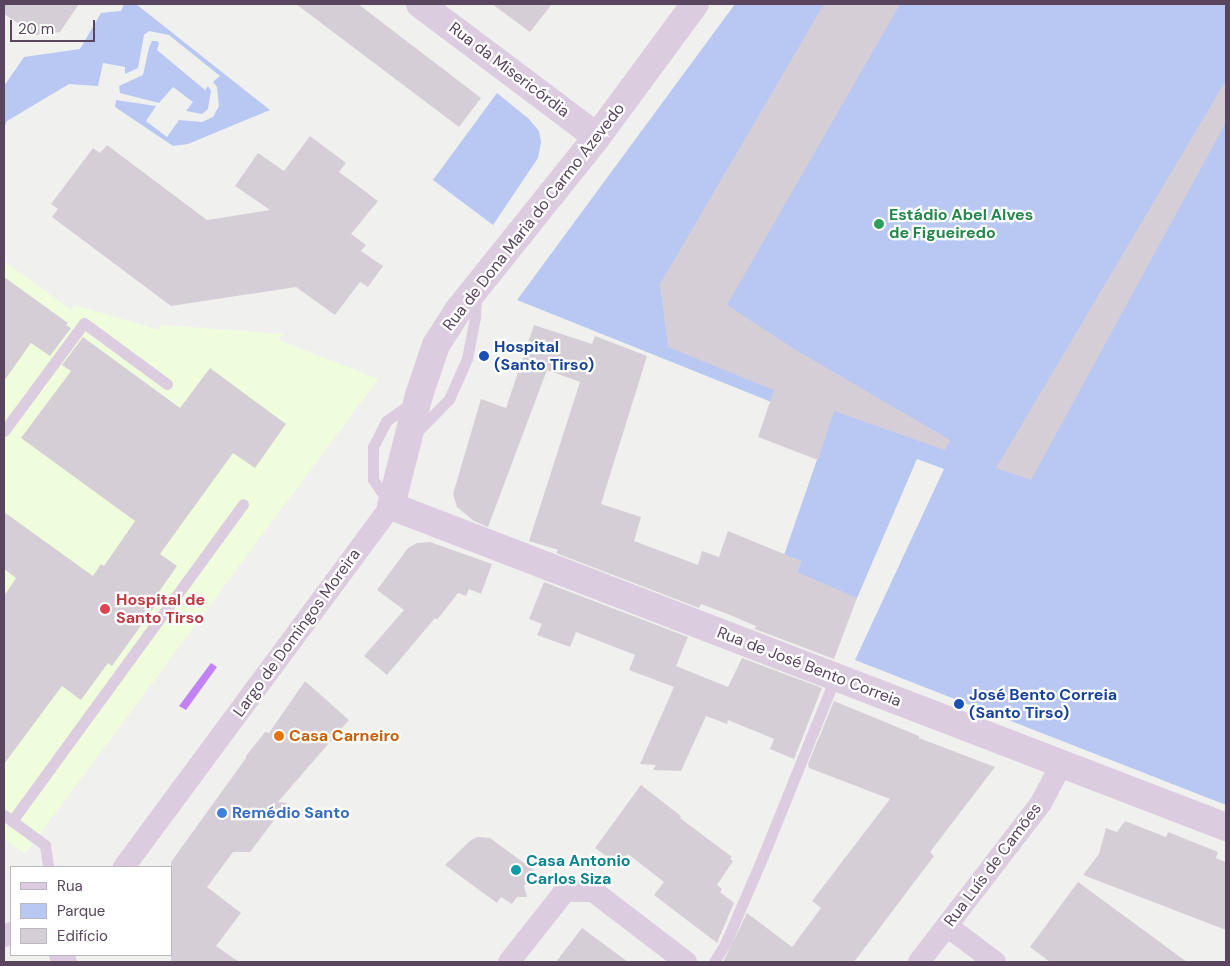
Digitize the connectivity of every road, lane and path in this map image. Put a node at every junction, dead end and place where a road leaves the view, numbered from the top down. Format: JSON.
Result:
{"nodes":[{"id":1,"x":420,"y":4,"type":"edge"},
{"id":2,"x":695,"y":4,"type":"edge"},
{"id":3,"x":597,"y":137,"type":"junction"},
{"id":4,"x":476,"y":288,"type":"junction"},
{"id":5,"x":166,"y":384,"type":"dead end"},
{"id":6,"x":418,"y":399,"type":"junction"},
{"id":7,"x":4,"y":431,"type":"edge"},
{"id":8,"x":407,"y":443,"type":"junction"},
{"id":9,"x":243,"y":504,"type":"dead end"},
{"id":10,"x":391,"y":506,"type":"junction"},
{"id":11,"x":835,"y":678,"type":"junction"},
{"id":12,"x":1061,"y":764,"type":"junction"},
{"id":13,"x":8,"y":818,"type":"edge"},
{"id":14,"x":1226,"y":827,"type":"edge"},
{"id":15,"x":48,"y":866,"type":"edge"},
{"id":16,"x":125,"y":866,"type":"edge"},
{"id":17,"x":947,"y":926,"type":"junction"},
{"id":18,"x":508,"y":962,"type":"edge"},
{"id":19,"x":686,"y":962,"type":"edge"},
{"id":20,"x":714,"y":962,"type":"edge"},
{"id":21,"x":919,"y":962,"type":"edge"},
{"id":22,"x":995,"y":962,"type":"edge"}],
"edges":[{"from":1,"to":3,"type":"street","name":"Rua da Misericórdia"},
{"from":2,"to":3,"type":"street","name":"Rua de Dona Maria do Carmo Azevedo"},
{"from":3,"to":4,"type":"street","name":"Rua de Dona Maria do Carmo Azevedo"},
{"from":4,"to":6,"type":"street","name":"Rua de Dona Maria do Carmo Azevedo"},
{"from":4,"to":8,"type":"lane"},
{"from":5,"to":7,"type":"lane"},
{"from":6,"to":8,"type":"street","name":"Rua de Dona Maria do Carmo Azevedo"},
{"from":6,"to":10,"type":"lane"},
{"from":8,"to":10,"type":"street","name":"Rua de Dona Maria do Carmo Azevedo"},
{"from":9,"to":13,"type":"lane"},
{"from":10,"to":11,"type":"street","name":"Rua de José Bento Correia"},
{"from":10,"to":16,"type":"street","name":"Largo de Domingos Moreira"},
{"from":11,"to":12,"type":"street","name":"Rua de José Bento Correia"},
{"from":11,"to":20,"type":"lane"},
{"from":12,"to":14,"type":"street","name":"Rua de José Bento Correia"},
{"from":12,"to":17,"type":"street","name":"Rua Luís de Camões"},
{"from":13,"to":15,"type":"lane"},
{"from":17,"to":21,"type":"street","name":"Rua Luís de Camões"},
{"from":17,"to":22,"type":"street"},
{"from":18,"to":19,"type":"street"}]}
